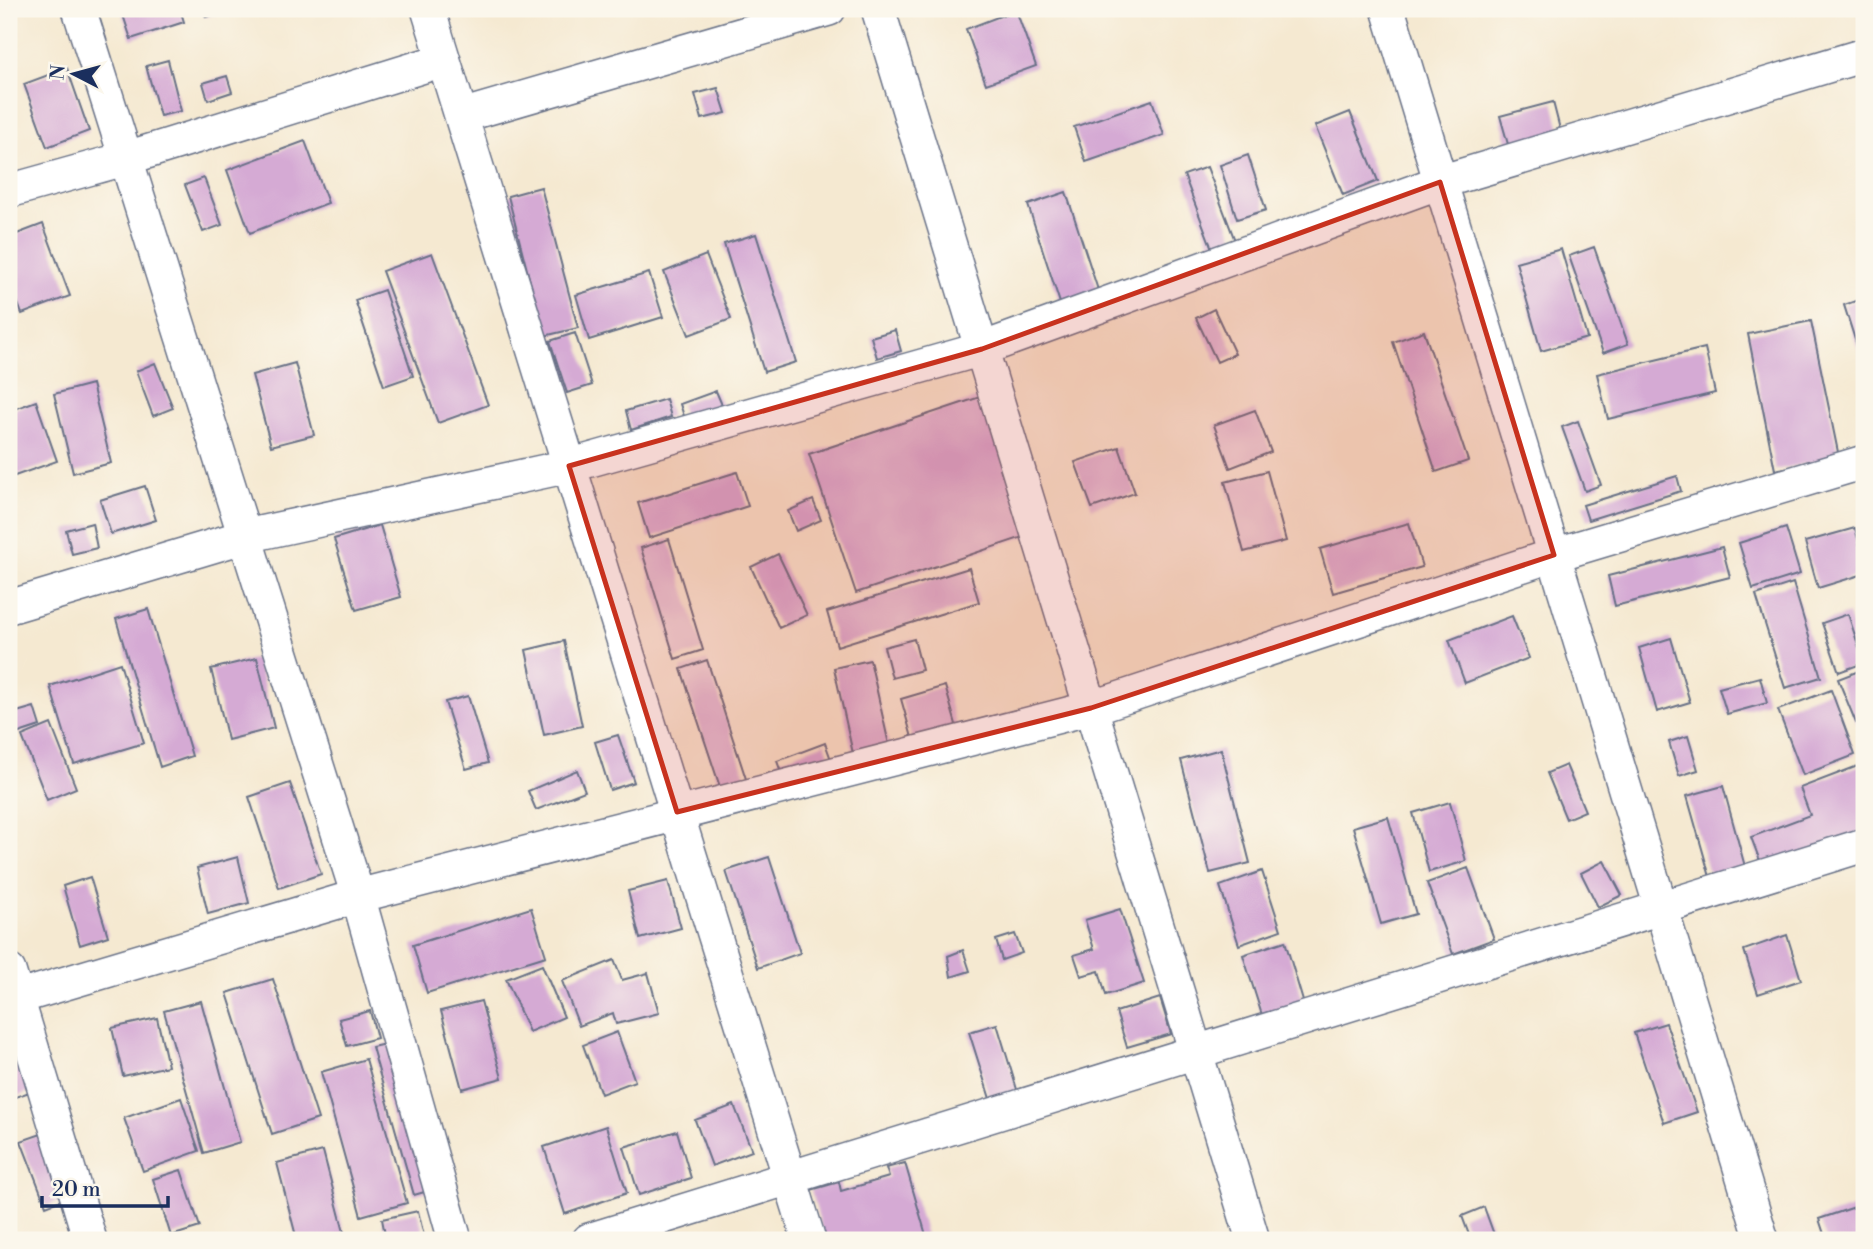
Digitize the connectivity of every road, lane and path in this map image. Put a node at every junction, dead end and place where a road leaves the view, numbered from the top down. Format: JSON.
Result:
{"nodes":[{"id":1,"x":79,"y":9,"type":"edge"},
{"id":2,"x":428,"y":9,"type":"edge"},
{"id":3,"x":829,"y":9,"type":"edge"},
{"id":4,"x":878,"y":9,"type":"edge"},
{"id":5,"x":1388,"y":9,"type":"edge"},
{"id":6,"x":1864,"y":55,"type":"edge"},
{"id":7,"x":443,"y":60,"type":"junction"},
{"id":8,"x":461,"y":116,"type":"junction"},
{"id":9,"x":124,"y":159,"type":"junction"},
{"id":10,"x":1440,"y":182,"type":"junction"},
{"id":11,"x":9,"y":191,"type":"edge"},
{"id":12,"x":982,"y":349,"type":"junction"},
{"id":13,"x":1864,"y":462,"type":"edge"},
{"id":14,"x":569,"y":466,"type":"junction"},
{"id":15,"x":246,"y":536,"type":"junction"},
{"id":16,"x":1553,"y":555,"type":"junction"},
{"id":17,"x":9,"y":607,"type":"edge"},
{"id":18,"x":1091,"y":708,"type":"junction"},
{"id":19,"x":677,"y":812,"type":"junction"},
{"id":20,"x":1864,"y":845,"type":"edge"},
{"id":21,"x":358,"y":896,"type":"junction"},
{"id":22,"x":1659,"y":907,"type":"junction"},
{"id":23,"x":11,"y":990,"type":"edge"},
{"id":24,"x":1198,"y":1052,"type":"junction"},
{"id":25,"x":790,"y":1178,"type":"junction"},
{"id":26,"x":90,"y":1240,"type":"edge"},
{"id":27,"x":455,"y":1240,"type":"edge"},
{"id":28,"x":589,"y":1240,"type":"edge"},
{"id":29,"x":809,"y":1240,"type":"edge"},
{"id":30,"x":1253,"y":1240,"type":"edge"},
{"id":31,"x":1762,"y":1240,"type":"edge"}],
"edges":[{"from":1,"to":9,"type":"street"},
{"from":2,"to":7,"type":"street"},
{"from":3,"to":8,"type":"street"},
{"from":4,"to":12,"type":"street"},
{"from":5,"to":10,"type":"street"},
{"from":6,"to":10,"type":"street"},
{"from":7,"to":8,"type":"street"},
{"from":7,"to":9,"type":"street"},
{"from":8,"to":14,"type":"street"},
{"from":9,"to":11,"type":"street"},
{"from":9,"to":15,"type":"street"},
{"from":10,"to":12,"type":"street"},
{"from":10,"to":16,"type":"street"},
{"from":12,"to":14,"type":"street"},
{"from":12,"to":18,"type":"street"},
{"from":13,"to":16,"type":"street"},
{"from":14,"to":15,"type":"street"},
{"from":14,"to":19,"type":"street"},
{"from":15,"to":17,"type":"street"},
{"from":15,"to":21,"type":"street"},
{"from":16,"to":18,"type":"street"},
{"from":16,"to":22,"type":"street"},
{"from":18,"to":19,"type":"street"},
{"from":18,"to":24,"type":"street"},
{"from":19,"to":21,"type":"street"},
{"from":19,"to":25,"type":"street"},
{"from":20,"to":22,"type":"street"},
{"from":21,"to":23,"type":"street"},
{"from":21,"to":27,"type":"street"},
{"from":22,"to":24,"type":"street"},
{"from":22,"to":31,"type":"street"},
{"from":23,"to":26,"type":"street"},
{"from":24,"to":25,"type":"street"},
{"from":24,"to":30,"type":"street"},
{"from":25,"to":28,"type":"street"},
{"from":25,"to":29,"type":"street"}]}
